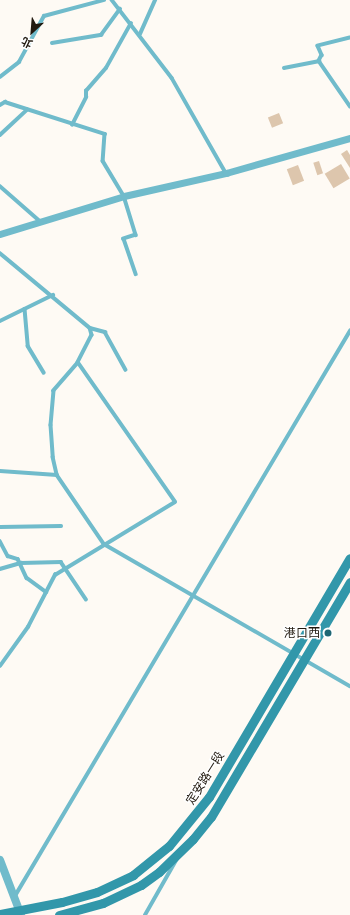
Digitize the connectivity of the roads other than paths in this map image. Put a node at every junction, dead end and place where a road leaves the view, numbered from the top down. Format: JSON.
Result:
{"nodes":[{"id":1,"x":104,"y":0,"type":"edge"},
{"id":2,"x":112,"y":0,"type":"edge"},
{"id":3,"x":155,"y":0,"type":"edge"},
{"id":4,"x":120,"y":9,"type":"junction"},
{"id":5,"x":131,"y":23,"type":"junction"},
{"id":6,"x":140,"y":34,"type":"junction"},
{"id":7,"x":350,"y":38,"type":"edge"},
{"id":8,"x":52,"y":43,"type":"dead end"},
{"id":9,"x":319,"y":61,"type":"junction"},
{"id":10,"x":284,"y":68,"type":"dead end"},
{"id":11,"x":0,"y":77,"type":"edge"},
{"id":12,"x":0,"y":105,"type":"edge"},
{"id":13,"x":350,"y":106,"type":"edge"},
{"id":14,"x":27,"y":110,"type":"junction"},
{"id":15,"x":72,"y":125,"type":"junction"},
{"id":16,"x":0,"y":135,"type":"edge"},
{"id":17,"x":350,"y":138,"type":"edge"},
{"id":18,"x":226,"y":173,"type":"junction"},
{"id":19,"x":0,"y":186,"type":"edge"},
{"id":20,"x":124,"y":196,"type":"junction"},
{"id":21,"x":40,"y":221,"type":"junction"},
{"id":22,"x":0,"y":234,"type":"edge"},
{"id":23,"x":0,"y":253,"type":"edge"},
{"id":24,"x":136,"y":274,"type":"dead end"},
{"id":25,"x":53,"y":295,"type":"junction"},
{"id":26,"x":25,"y":309,"type":"junction"},
{"id":27,"x":0,"y":321,"type":"edge"},
{"id":28,"x":90,"y":328,"type":"junction"},
{"id":29,"x":350,"y":331,"type":"edge"},
{"id":30,"x":78,"y":364,"type":"junction"},
{"id":31,"x":126,"y":370,"type":"dead end"},
{"id":32,"x":44,"y":373,"type":"dead end"},
{"id":33,"x":0,"y":471,"type":"edge"},
{"id":34,"x":57,"y":475,"type":"junction"},
{"id":35,"x":61,"y":526,"type":"dead end"},
{"id":36,"x":0,"y":527,"type":"edge"},
{"id":37,"x":0,"y":541,"type":"edge"},
{"id":38,"x":104,"y":544,"type":"junction"},
{"id":39,"x":350,"y":558,"type":"edge"},
{"id":40,"x":21,"y":564,"type":"junction"},
{"id":41,"x":0,"y":568,"type":"edge"},
{"id":42,"x":64,"y":570,"type":"junction"},
{"id":43,"x":350,"y":582,"type":"edge"},
{"id":44,"x":46,"y":592,"type":"junction"},
{"id":45,"x":194,"y":597,"type":"junction"},
{"id":46,"x":86,"y":599,"type":"dead end"},
{"id":47,"x":294,"y":653,"type":"junction"},
{"id":48,"x":304,"y":659,"type":"junction"},
{"id":49,"x":0,"y":666,"type":"edge"},
{"id":50,"x":350,"y":686,"type":"edge"},
{"id":51,"x":181,"y":852,"type":"junction"},
{"id":52,"x":0,"y":860,"type":"edge"},
{"id":53,"x":14,"y":897,"type":"junction"},
{"id":54,"x":20,"y":913,"type":"edge"},
{"id":55,"x":0,"y":914,"type":"edge"},
{"id":56,"x":59,"y":915,"type":"edge"},
{"id":57,"x":145,"y":915,"type":"edge"}],
"edges":[{"from":1,"to":11,"type":"lane"},
{"from":2,"to":4,"type":"lane"},
{"from":3,"to":6,"type":"lane"},
{"from":4,"to":5,"type":"lane"},
{"from":4,"to":8,"type":"lane"},
{"from":5,"to":6,"type":"lane"},
{"from":5,"to":15,"type":"lane"},
{"from":6,"to":18,"type":"lane"},
{"from":7,"to":9,"type":"lane"},
{"from":9,"to":10,"type":"lane"},
{"from":9,"to":13,"type":"lane"},
{"from":12,"to":14,"type":"lane"},
{"from":14,"to":15,"type":"lane"},
{"from":14,"to":16,"type":"lane"},
{"from":15,"to":20,"type":"lane"},
{"from":17,"to":18,"type":"street"},
{"from":18,"to":20,"type":"street"},
{"from":19,"to":21,"type":"lane"},
{"from":20,"to":21,"type":"street"},
{"from":20,"to":24,"type":"lane"},
{"from":21,"to":22,"type":"street"},
{"from":23,"to":25,"type":"lane"},
{"from":25,"to":26,"type":"lane"},
{"from":25,"to":28,"type":"lane"},
{"from":26,"to":27,"type":"lane"},
{"from":26,"to":32,"type":"lane"},
{"from":28,"to":30,"type":"lane"},
{"from":28,"to":31,"type":"lane"},
{"from":29,"to":45,"type":"lane"},
{"from":30,"to":34,"type":"lane"},
{"from":30,"to":38,"type":"lane"},
{"from":33,"to":34,"type":"lane"},
{"from":34,"to":38,"type":"lane"},
{"from":35,"to":36,"type":"lane"},
{"from":37,"to":40,"type":"lane"},
{"from":38,"to":42,"type":"lane"},
{"from":38,"to":45,"type":"lane"},
{"from":39,"to":47,"type":"main road","name":"定安路一段"},
{"from":40,"to":41,"type":"lane"},
{"from":40,"to":42,"type":"lane"},
{"from":40,"to":44,"type":"lane"},
{"from":42,"to":44,"type":"lane"},
{"from":42,"to":46,"type":"lane"},
{"from":43,"to":48,"type":"main road","name":"定安路一段"},
{"from":44,"to":49,"type":"lane"},
{"from":45,"to":47,"type":"lane"},
{"from":45,"to":53,"type":"lane"},
{"from":47,"to":48,"type":"lane"},
{"from":47,"to":54,"type":"main road","name":"定安路一段"},
{"from":48,"to":50,"type":"lane"},
{"from":48,"to":51,"type":"main road","name":"定安路一段"},
{"from":51,"to":56,"type":"main road","name":"定安路一段"},
{"from":51,"to":57,"type":"lane"},
{"from":52,"to":53,"type":"street"},
{"from":53,"to":54,"type":"street"},
{"from":54,"to":55,"type":"main road","name":"定安路一段"}]}
